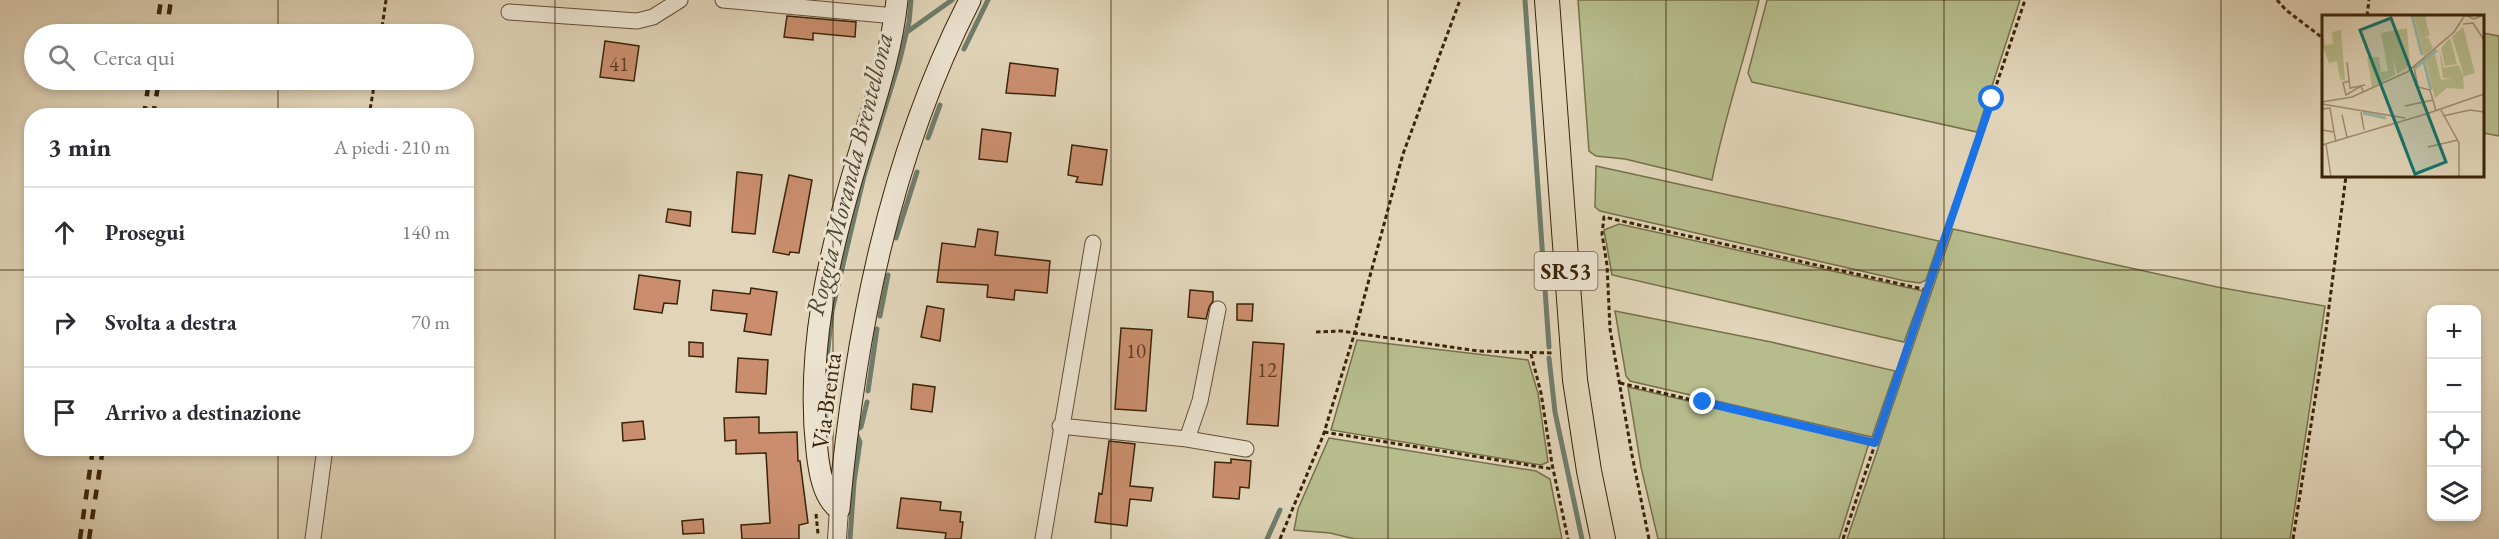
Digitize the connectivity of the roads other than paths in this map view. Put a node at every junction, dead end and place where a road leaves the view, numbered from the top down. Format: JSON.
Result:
{"nodes":[{"id":1,"x":680,"y":0,"type":"edge"},
{"id":2,"x":723,"y":0,"type":"edge"},
{"id":3,"x":970,"y":0,"type":"edge"},
{"id":4,"x":1547,"y":0,"type":"edge"},
{"id":5,"x":896,"y":8,"type":"edge"},
{"id":6,"x":509,"y":12,"type":"dead end"},
{"id":7,"x":1093,"y":243,"type":"dead end"},
{"id":8,"x":1218,"y":309,"type":"dead end"},
{"id":9,"x":1060,"y":426,"type":"junction"},
{"id":10,"x":1187,"y":439,"type":"junction"},
{"id":11,"x":1245,"y":448,"type":"dead end"},
{"id":12,"x":324,"y":456,"type":"edge"},
{"id":13,"x":839,"y":509,"type":"junction"},
{"id":14,"x":313,"y":539,"type":"edge"},
{"id":15,"x":837,"y":539,"type":"edge"},
{"id":16,"x":1043,"y":539,"type":"edge"},
{"id":17,"x":1603,"y":539,"type":"edge"}],
"edges":[{"from":1,"to":6,"type":"street"},
{"from":2,"to":5,"type":"street"},
{"from":3,"to":13,"type":"main road","name":"Via Brenta"},
{"from":4,"to":17,"type":"main road","number":"SR53"},
{"from":5,"to":13,"type":"main road"},
{"from":7,"to":9,"type":"street"},
{"from":8,"to":10,"type":"street"},
{"from":9,"to":10,"type":"street"},
{"from":9,"to":16,"type":"street"},
{"from":10,"to":11,"type":"street"},
{"from":12,"to":14,"type":"street"},
{"from":13,"to":15,"type":"street","name":"Via Brenta"}]}
